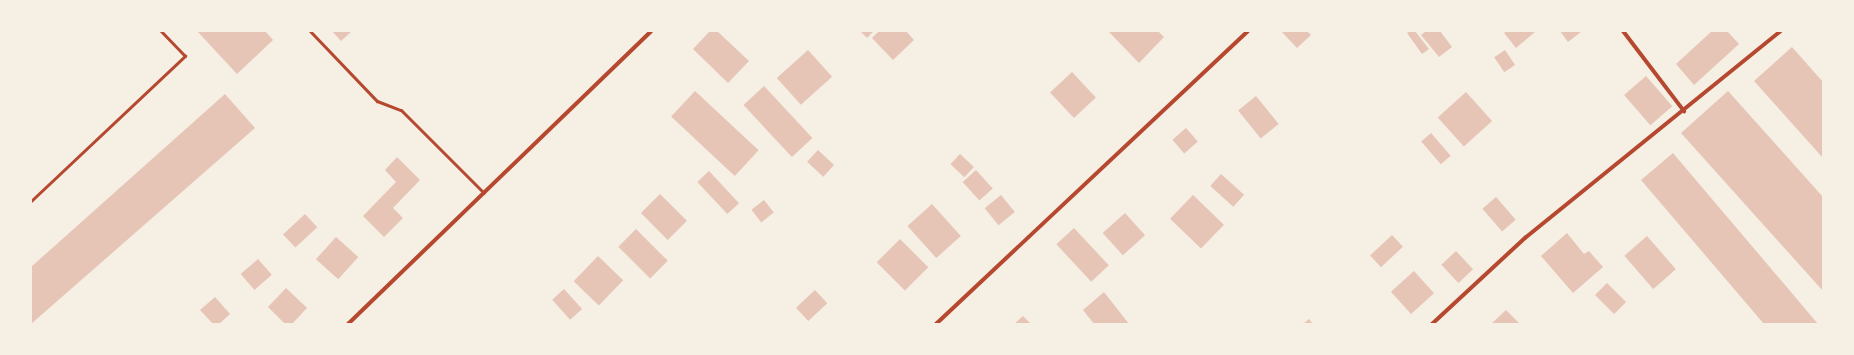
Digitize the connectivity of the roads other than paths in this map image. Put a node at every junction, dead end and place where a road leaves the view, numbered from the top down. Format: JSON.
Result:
{"nodes":[{"id":1,"x":161,"y":31,"type":"edge"},
{"id":2,"x":310,"y":31,"type":"edge"},
{"id":3,"x":651,"y":31,"type":"edge"},
{"id":4,"x":1248,"y":31,"type":"edge"},
{"id":5,"x":1624,"y":31,"type":"edge"},
{"id":6,"x":1781,"y":31,"type":"edge"},
{"id":7,"x":1684,"y":111,"type":"junction"},
{"id":8,"x":484,"y":193,"type":"junction"},
{"id":9,"x":31,"y":202,"type":"edge"},
{"id":10,"x":348,"y":324,"type":"edge"},
{"id":11,"x":936,"y":324,"type":"edge"},
{"id":12,"x":1432,"y":324,"type":"edge"}],
"edges":[{"from":1,"to":9,"type":"lane"},
{"from":2,"to":8,"type":"lane"},
{"from":3,"to":8,"type":"street"},
{"from":4,"to":11,"type":"street"},
{"from":5,"to":7,"type":"street"},
{"from":6,"to":7,"type":"street"},
{"from":7,"to":12,"type":"street"},
{"from":8,"to":10,"type":"street"}]}
